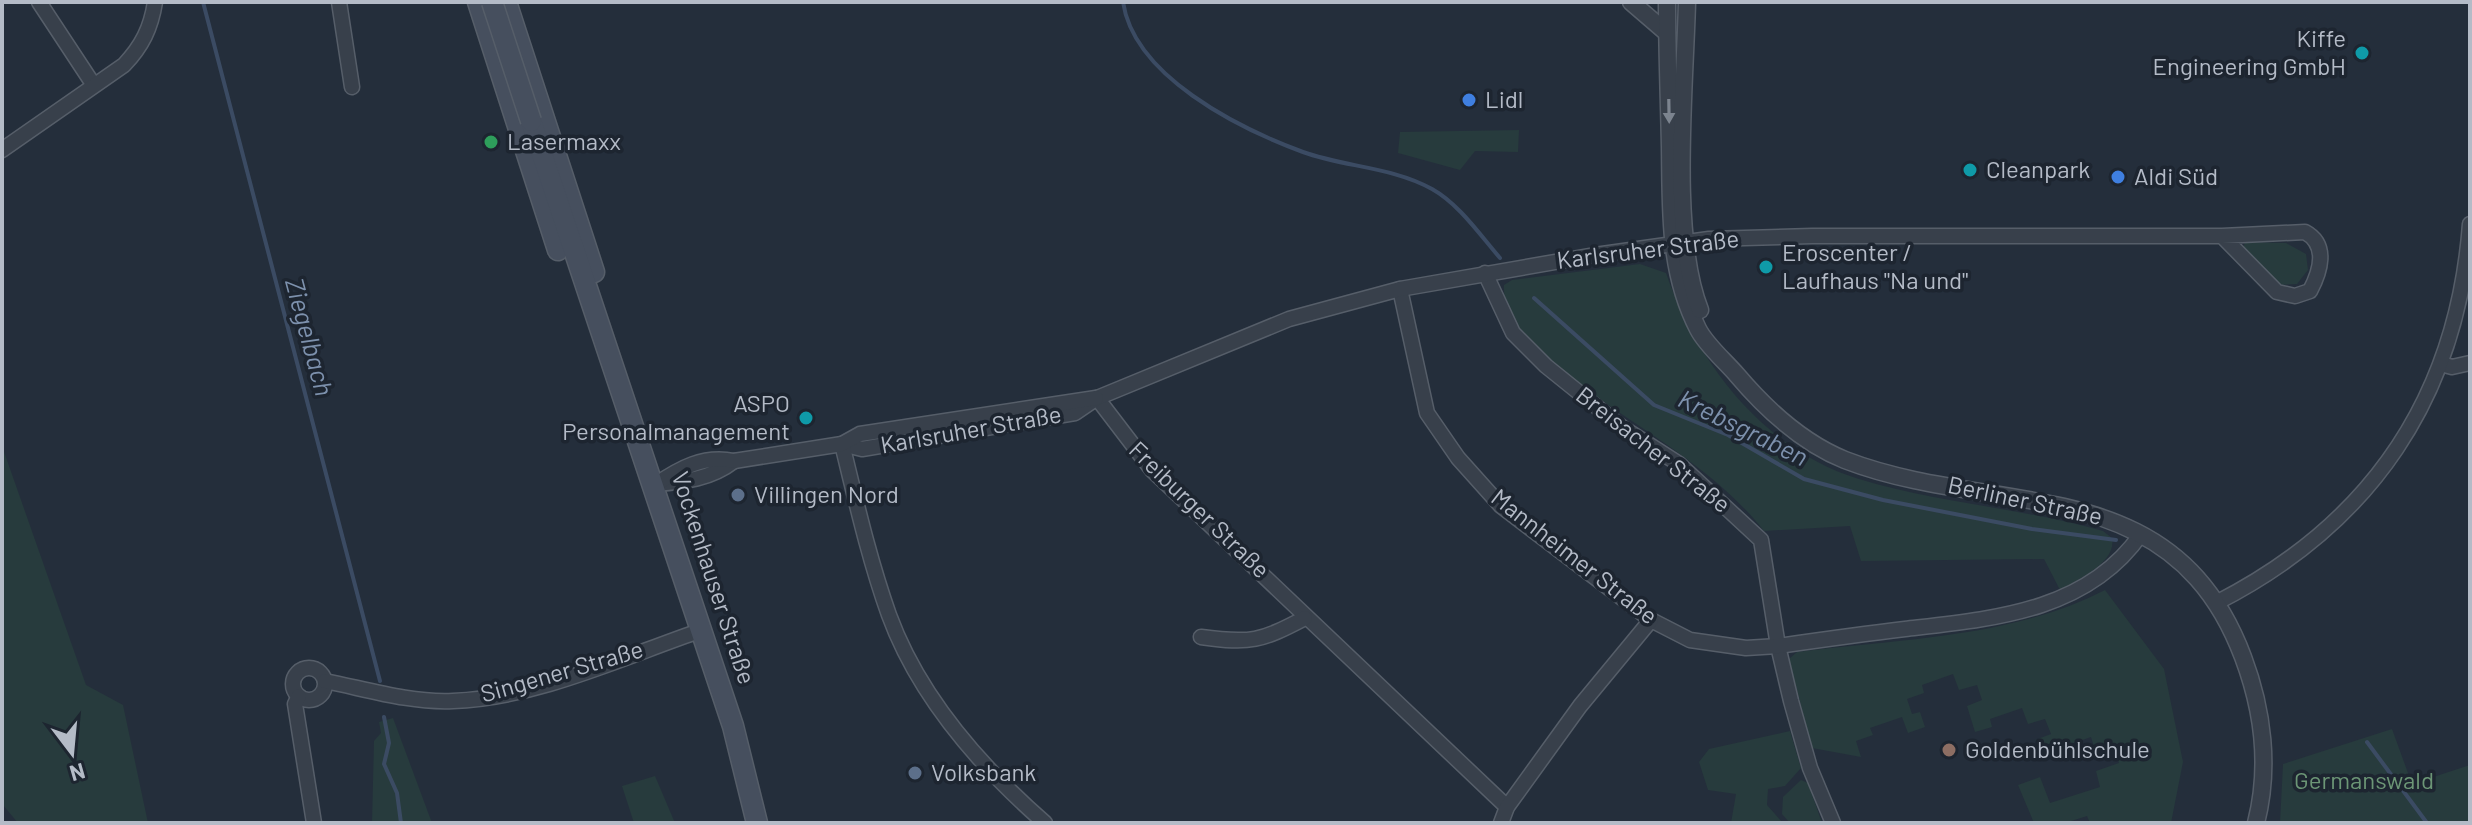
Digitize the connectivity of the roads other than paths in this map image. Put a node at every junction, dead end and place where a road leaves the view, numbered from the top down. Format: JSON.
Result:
{"nodes":[{"id":1,"x":39,"y":2,"type":"edge"},
{"id":2,"x":155,"y":2,"type":"edge"},
{"id":3,"x":339,"y":2,"type":"edge"},
{"id":4,"x":478,"y":2,"type":"edge"},
{"id":5,"x":492,"y":2,"type":"edge"},
{"id":6,"x":506,"y":2,"type":"edge"},
{"id":7,"x":1631,"y":2,"type":"edge"},
{"id":8,"x":1667,"y":2,"type":"edge"},
{"id":9,"x":1687,"y":2,"type":"edge"},
{"id":10,"x":1667,"y":33,"type":"junction"},
{"id":11,"x":93,"y":84,"type":"junction"},
{"id":12,"x":352,"y":87,"type":"dead end"},
{"id":13,"x":2,"y":150,"type":"edge"},
{"id":14,"x":2470,"y":224,"type":"edge"},
{"id":15,"x":2222,"y":236,"type":"junction"},
{"id":16,"x":1679,"y":243,"type":"junction"},
{"id":17,"x":1485,"y":273,"type":"junction"},
{"id":18,"x":1400,"y":289,"type":"junction"},
{"id":19,"x":608,"y":352,"type":"junction"},
{"id":20,"x":2470,"y":363,"type":"edge"},
{"id":21,"x":2441,"y":364,"type":"junction"},
{"id":22,"x":1097,"y":398,"type":"junction"},
{"id":23,"x":842,"y":444,"type":"junction"},
{"id":24,"x":655,"y":485,"type":"junction"},
{"id":25,"x":2141,"y":534,"type":"junction"},
{"id":26,"x":2216,"y":603,"type":"junction"},
{"id":27,"x":1305,"y":618,"type":"junction"},
{"id":28,"x":1651,"y":620,"type":"junction"},
{"id":29,"x":702,"y":630,"type":"junction"},
{"id":30,"x":1201,"y":637,"type":"dead end"},
{"id":31,"x":1778,"y":646,"type":"junction"},
{"id":32,"x":325,"y":681,"type":"junction"},
{"id":33,"x":299,"y":696,"type":"junction"},
{"id":34,"x":1507,"y":807,"type":"junction"},
{"id":35,"x":314,"y":823,"type":"edge"},
{"id":36,"x":757,"y":823,"type":"edge"},
{"id":37,"x":1045,"y":823,"type":"edge"},
{"id":38,"x":1501,"y":823,"type":"edge"},
{"id":39,"x":1833,"y":823,"type":"edge"},
{"id":40,"x":2256,"y":823,"type":"edge"}],
"edges":[{"from":1,"to":11,"type":"street"},
{"from":2,"to":11,"type":"street"},
{"from":3,"to":12,"type":"street"},
{"from":4,"to":19,"type":"main road","name":"Vockenhauser Straße"},
{"from":5,"to":19,"type":"main road","name":"Vockenhauser Straße","bridge":true},
{"from":6,"to":19,"type":"main road","name":"Vockenhauser Straße"},
{"from":7,"to":10,"type":"street"},
{"from":8,"to":10,"type":"street","name":"Berliner Straße"},
{"from":9,"to":16,"type":"street","name":"Berliner Straße"},
{"from":10,"to":16,"type":"street","name":"Berliner Straße","one_way":true},
{"from":11,"to":13,"type":"street"},
{"from":14,"to":21,"type":"street"},
{"from":15,"to":15,"type":"street","name":"Karlsruher Straße"},
{"from":15,"to":16,"type":"street","name":"Karlsruher Straße"},
{"from":16,"to":17,"type":"street","name":"Karlsruher Straße"},
{"from":16,"to":25,"type":"street","name":"Berliner Straße"},
{"from":17,"to":18,"type":"street","name":"Karlsruher Straße"},
{"from":17,"to":31,"type":"street","name":"Breisacher Straße"},
{"from":18,"to":22,"type":"street","name":"Karlsruher Straße"},
{"from":18,"to":28,"type":"street","name":"Mannheimer Straße"},
{"from":19,"to":24,"type":"main road","name":"Vockenhauser Straße"},
{"from":20,"to":21,"type":"street"},
{"from":21,"to":26,"type":"street"},
{"from":22,"to":23,"type":"street","name":"Karlsruher Straße"},
{"from":22,"to":27,"type":"street","name":"Freiburger Straße"},
{"from":23,"to":24,"type":"street","name":"Karlsruher Straße"},
{"from":23,"to":37,"type":"street"},
{"from":24,"to":29,"type":"main road","name":"Vockenhauser Straße"},
{"from":25,"to":26,"type":"street","name":"Berliner Straße"},
{"from":25,"to":31,"type":"street","name":"Mannheimer Straße"},
{"from":26,"to":40,"type":"street","name":"Berliner Straße"},
{"from":27,"to":30,"type":"street"},
{"from":27,"to":34,"type":"street","name":"Freiburger Straße"},
{"from":28,"to":31,"type":"street","name":"Mannheimer Straße"},
{"from":28,"to":34,"type":"street"},
{"from":29,"to":32,"type":"street","name":"Singener Straße"},
{"from":29,"to":36,"type":"main road","name":"Vockenhauser Straße"},
{"from":31,"to":39,"type":"street","name":"Breisacher Straße"},
{"from":32,"to":33,"type":"street"},
{"from":32,"to":33,"type":"street"},
{"from":33,"to":35,"type":"street"},
{"from":34,"to":38,"type":"street"}]}
